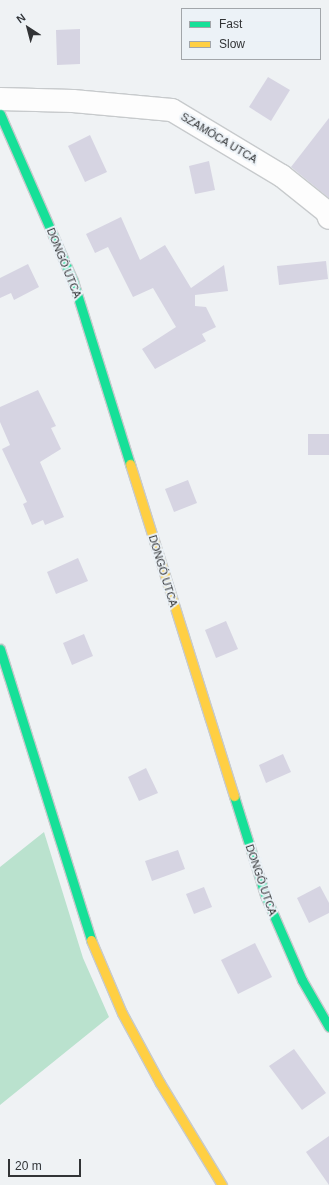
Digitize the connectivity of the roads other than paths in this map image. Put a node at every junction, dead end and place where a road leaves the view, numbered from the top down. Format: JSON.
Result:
{"nodes":[{"id":1,"x":0,"y":99,"type":"edge"},
{"id":2,"x":0,"y":114,"type":"edge"},
{"id":3,"x":328,"y":215,"type":"edge"},
{"id":4,"x":0,"y":649,"type":"edge"},
{"id":5,"x":329,"y":1027,"type":"edge"},
{"id":6,"x":222,"y":1185,"type":"edge"}],
"edges":[{"from":1,"to":3,"type":"street","name":"SZAMÓCA UTCA"},
{"from":2,"to":5,"type":"street","name":"DONGÓ UTCA"},
{"from":4,"to":6,"type":"street"}]}
